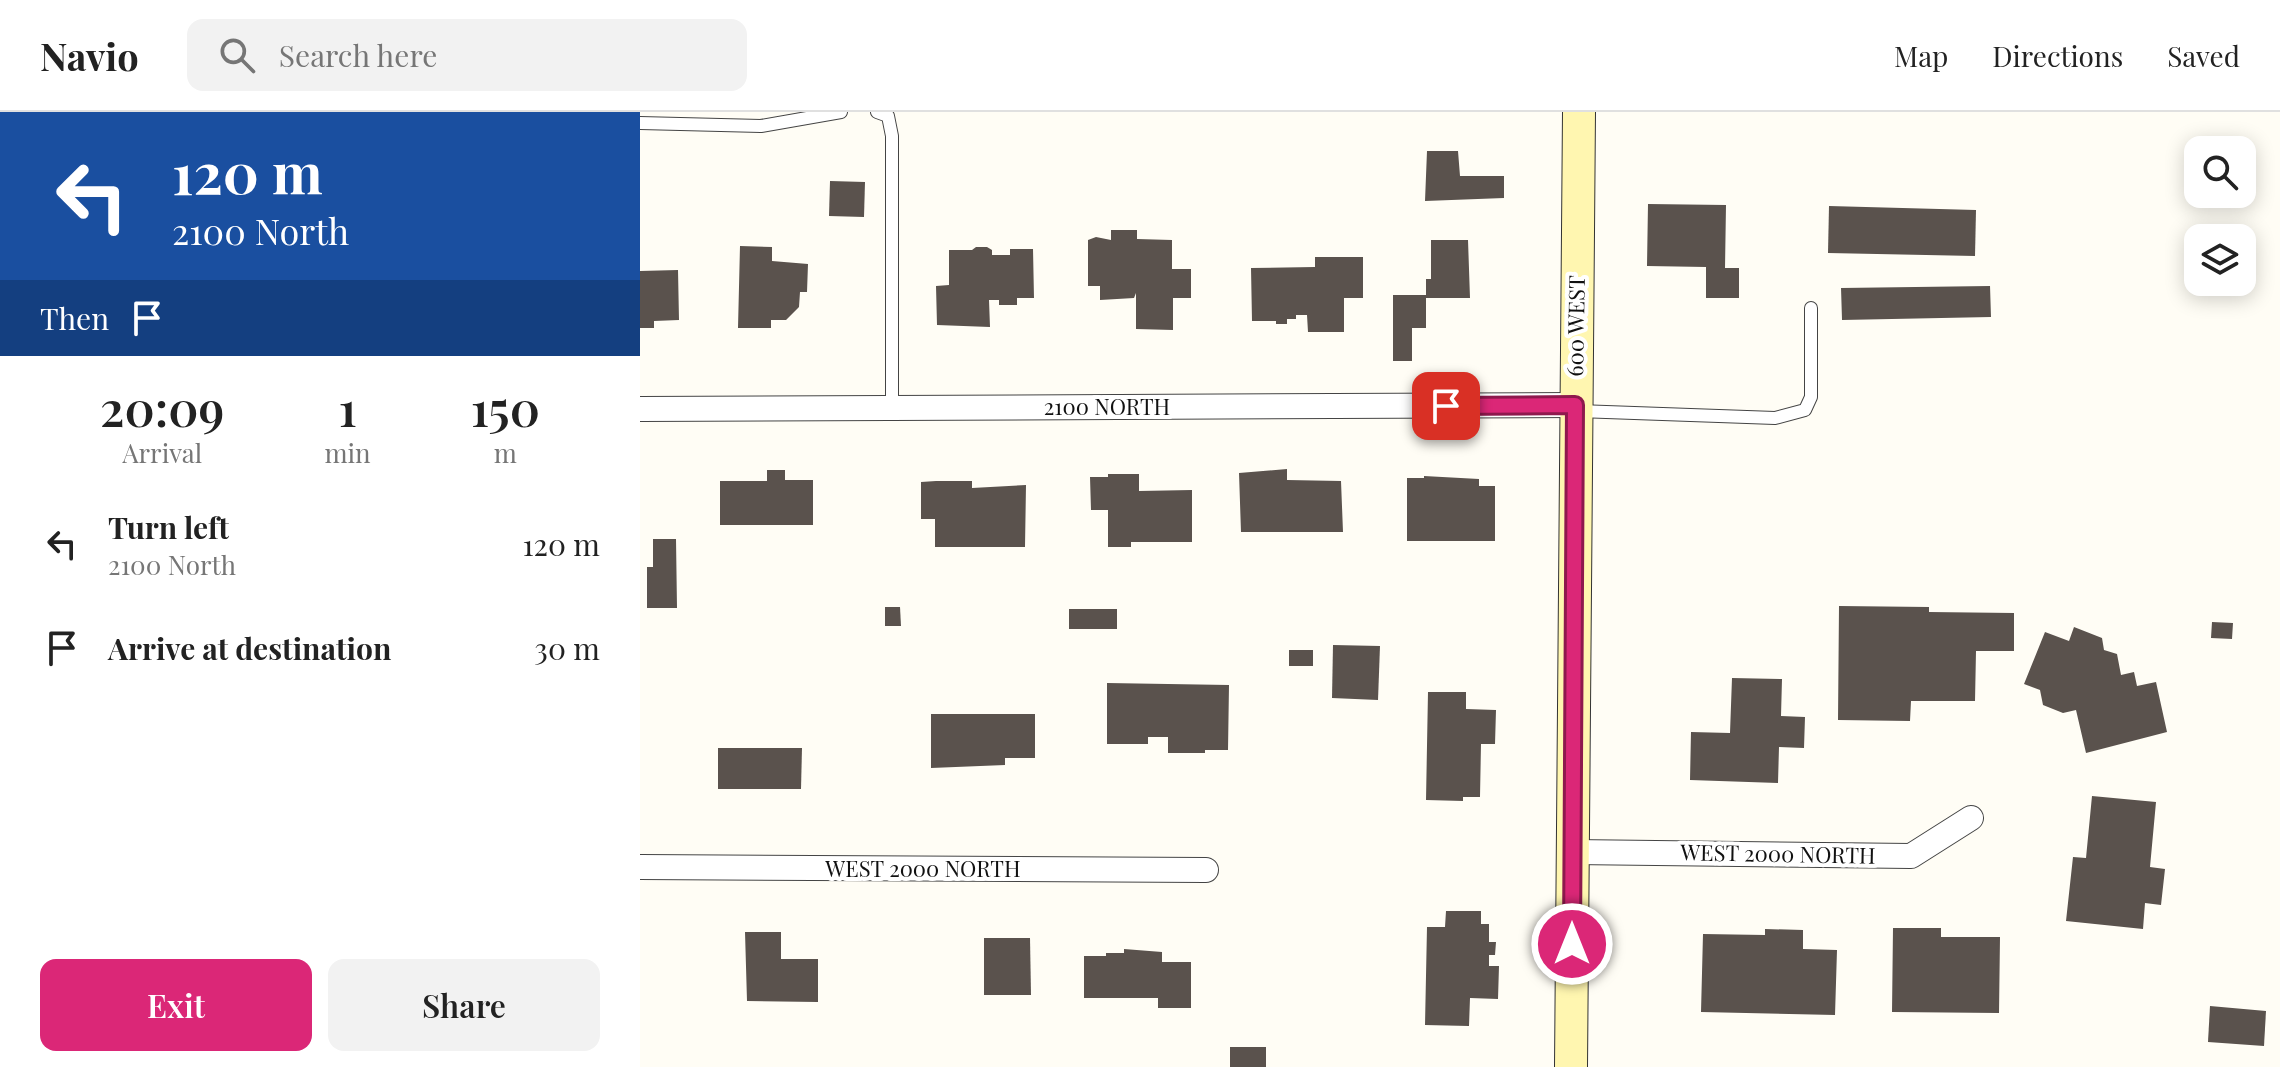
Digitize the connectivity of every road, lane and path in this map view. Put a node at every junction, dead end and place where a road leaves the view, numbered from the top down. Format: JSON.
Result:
{"nodes":[{"id":1,"x":841,"y":112,"type":"edge"},
{"id":2,"x":877,"y":112,"type":"edge"},
{"id":3,"x":1579,"y":112,"type":"edge"},
{"id":4,"x":640,"y":123,"type":"edge"},
{"id":5,"x":1811,"y":308,"type":"dead end"},
{"id":6,"x":892,"y":408,"type":"junction"},
{"id":7,"x":1575,"y":408,"type":"junction"},
{"id":8,"x":640,"y":409,"type":"edge"},
{"id":9,"x":1971,"y":818,"type":"dead end"},
{"id":10,"x":1573,"y":852,"type":"junction"},
{"id":11,"x":640,"y":867,"type":"edge"},
{"id":12,"x":1206,"y":870,"type":"dead end"},
{"id":13,"x":1571,"y":1067,"type":"edge"}],
"edges":[{"from":1,"to":4,"type":"lane"},
{"from":2,"to":6,"type":"lane"},
{"from":3,"to":7,"type":"street","name":"600 WEST"},
{"from":5,"to":7,"type":"lane"},
{"from":6,"to":7,"type":"street","name":"2100 NORTH"},
{"from":6,"to":8,"type":"street","name":"2100 NORTH"},
{"from":7,"to":10,"type":"street","name":"600 WEST"},
{"from":9,"to":10,"type":"street","name":"WEST 2000 NORTH"},
{"from":10,"to":13,"type":"street","name":"600 WEST"},
{"from":11,"to":12,"type":"street","name":"WEST 2000 NORTH"}]}
